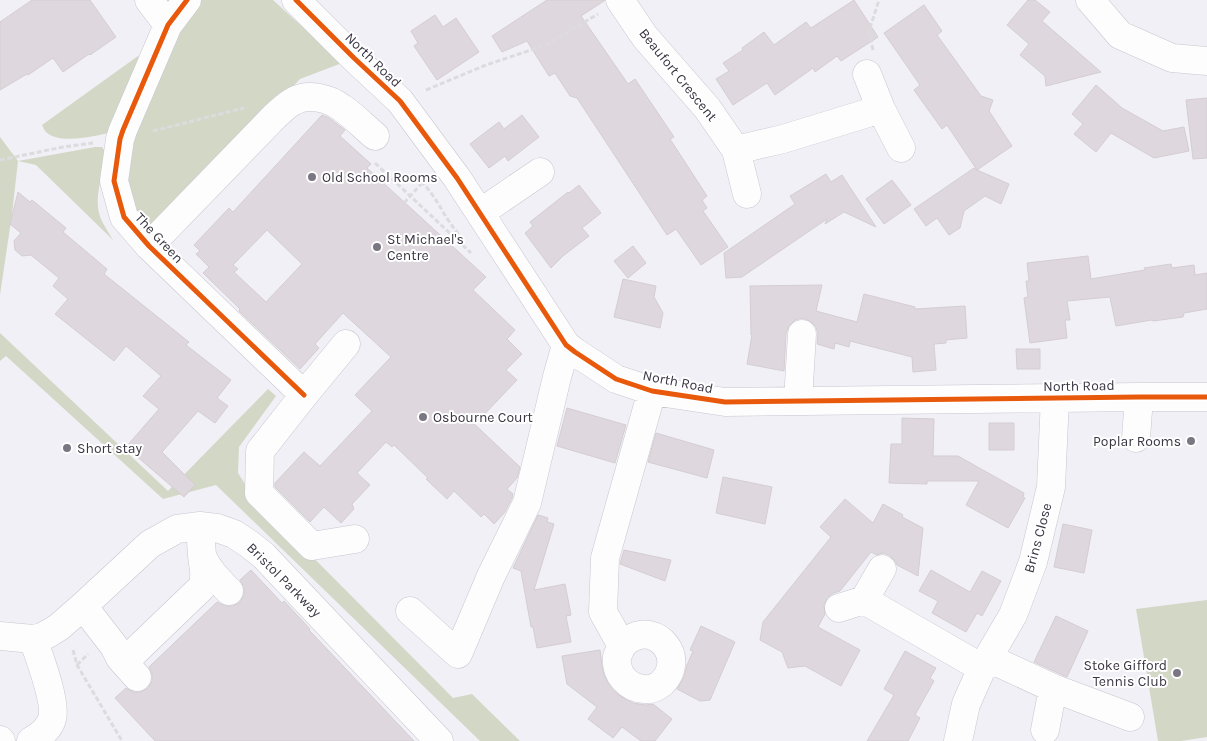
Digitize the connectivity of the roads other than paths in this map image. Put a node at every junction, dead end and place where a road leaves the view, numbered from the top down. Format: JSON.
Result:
{"nodes":[{"id":1,"x":149,"y":0,"type":"edge"},
{"id":2,"x":187,"y":0,"type":"edge"},
{"id":3,"x":296,"y":0,"type":"edge"},
{"id":4,"x":620,"y":0,"type":"edge"},
{"id":5,"x":1091,"y":0,"type":"edge"},
{"id":6,"x":168,"y":25,"type":"junction"},
{"id":7,"x":1207,"y":61,"type":"edge"},
{"id":8,"x":867,"y":74,"type":"road end"},
{"id":9,"x":881,"y":109,"type":"junction"},
{"id":10,"x":901,"y":148,"type":"dead end"},
{"id":11,"x":374,"y":149,"type":"road end"},
{"id":12,"x":736,"y":150,"type":"junction"},
{"id":13,"x":540,"y":172,"type":"dead end"},
{"id":14,"x":747,"y":194,"type":"dead end"},
{"id":15,"x":480,"y":212,"type":"junction"},
{"id":16,"x":149,"y":246,"type":"junction"},
{"id":17,"x":802,"y":334,"type":"dead end"},
{"id":18,"x":346,"y":344,"type":"dead end"},
{"id":19,"x":566,"y":345,"type":"junction"},
{"id":20,"x":652,"y":391,"type":"junction"},
{"id":21,"x":304,"y":395,"type":"junction"},
{"id":22,"x":1139,"y":397,"type":"junction"},
{"id":23,"x":1207,"y":397,"type":"edge"},
{"id":24,"x":1055,"y":398,"type":"junction"},
{"id":25,"x":798,"y":401,"type":"junction"},
{"id":26,"x":1136,"y":438,"type":"dead end"},
{"id":27,"x":200,"y":526,"type":"junction"},
{"id":28,"x":355,"y":539,"type":"dead end"},
{"id":29,"x":202,"y":555,"type":"junction"},
{"id":30,"x":882,"y":569,"type":"dead end"},
{"id":31,"x":229,"y":591,"type":"dead end"},
{"id":32,"x":83,"y":606,"type":"junction"},
{"id":33,"x":410,"y":611,"type":"dead end"},
{"id":34,"x":0,"y":636,"type":"edge"},
{"id":35,"x":33,"y":639,"type":"junction"},
{"id":36,"x":622,"y":646,"type":"dead end"},
{"id":37,"x":985,"y":663,"type":"junction"},
{"id":38,"x":1053,"y":688,"type":"junction"},
{"id":39,"x":1130,"y":717,"type":"dead end"},
{"id":40,"x":1045,"y":730,"type":"dead end"},
{"id":41,"x":31,"y":741,"type":"edge"},
{"id":42,"x":438,"y":741,"type":"edge"},
{"id":43,"x":958,"y":741,"type":"edge"}],
"edges":[{"from":1,"to":6,"type":"street"},
{"from":2,"to":6,"type":"street","name":"The Green"},
{"from":3,"to":15,"type":"street","name":"North Road"},
{"from":4,"to":12,"type":"street","name":"Beaufort Crescent"},
{"from":5,"to":7,"type":"street"},
{"from":6,"to":16,"type":"street","name":"The Green"},
{"from":8,"to":9,"type":"street"},
{"from":9,"to":10,"type":"street"},
{"from":9,"to":12,"type":"street"},
{"from":11,"to":16,"type":"street","name":"The Green"},
{"from":12,"to":14,"type":"street","name":"Beaufort Crescent"},
{"from":13,"to":15,"type":"street"},
{"from":15,"to":19,"type":"street","name":"North Road"},
{"from":16,"to":21,"type":"street","name":"The Green"},
{"from":17,"to":25,"type":"street"},
{"from":18,"to":21,"type":"street"},
{"from":19,"to":20,"type":"street","name":"North Road"},
{"from":19,"to":33,"type":"street"},
{"from":20,"to":25,"type":"street","name":"North Road"},
{"from":20,"to":36,"type":"street"},
{"from":21,"to":28,"type":"street"},
{"from":22,"to":23,"type":"street","name":"North Road"},
{"from":22,"to":24,"type":"street","name":"North Road"},
{"from":22,"to":26,"type":"street"},
{"from":24,"to":25,"type":"street","name":"North Road"},
{"from":24,"to":37,"type":"street","name":"Brins Close"},
{"from":27,"to":29,"type":"street"},
{"from":27,"to":32,"type":"street","name":"Bristol Parkway"},
{"from":27,"to":42,"type":"street","name":"Bristol Parkway"},
{"from":29,"to":31,"type":"street"},
{"from":29,"to":32,"type":"street"},
{"from":30,"to":37,"type":"street"},
{"from":32,"to":35,"type":"street","name":"Bristol Parkway"},
{"from":34,"to":35,"type":"street","name":"Bristol Parkway"},
{"from":35,"to":41,"type":"street"},
{"from":37,"to":38,"type":"street"},
{"from":37,"to":43,"type":"street","name":"Brins Close"},
{"from":38,"to":39,"type":"street"},
{"from":38,"to":40,"type":"street"}]}
